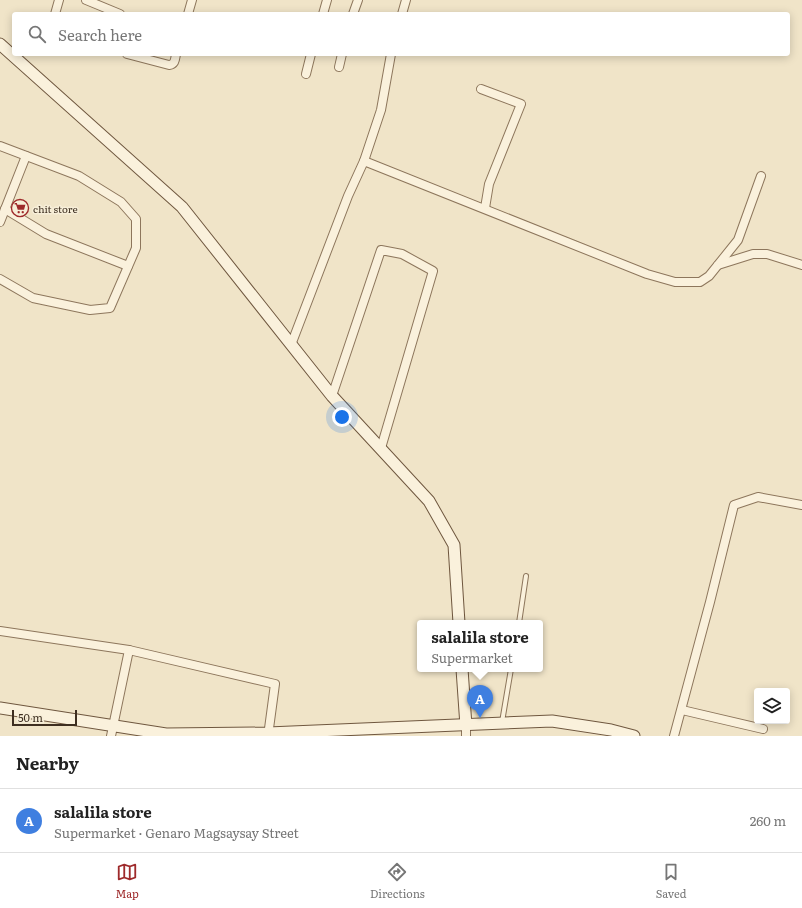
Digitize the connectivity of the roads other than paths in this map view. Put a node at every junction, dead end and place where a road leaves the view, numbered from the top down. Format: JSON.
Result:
{"nodes":[{"id":1,"x":59,"y":0,"type":"edge"},
{"id":2,"x":86,"y":0,"type":"edge"},
{"id":3,"x":192,"y":0,"type":"edge"},
{"id":4,"x":327,"y":0,"type":"edge"},
{"id":5,"x":358,"y":0,"type":"edge"},
{"id":6,"x":406,"y":0,"type":"edge"},
{"id":7,"x":56,"y":12,"type":"edge"},
{"id":8,"x":115,"y":12,"type":"edge"},
{"id":9,"x":189,"y":12,"type":"edge"},
{"id":10,"x":324,"y":12,"type":"edge"},
{"id":11,"x":354,"y":12,"type":"edge"},
{"id":12,"x":403,"y":12,"type":"edge"},
{"id":13,"x":0,"y":44,"type":"edge"},
{"id":14,"x":12,"y":55,"type":"edge"},
{"id":15,"x":13,"y":56,"type":"edge"},
{"id":16,"x":135,"y":56,"type":"edge"},
{"id":17,"x":176,"y":56,"type":"edge"},
{"id":18,"x":310,"y":56,"type":"edge"},
{"id":19,"x":342,"y":56,"type":"edge"},
{"id":20,"x":391,"y":56,"type":"edge"},
{"id":21,"x":339,"y":67,"type":"dead end"},
{"id":22,"x":306,"y":74,"type":"dead end"},
{"id":23,"x":481,"y":89,"type":"dead end"},
{"id":24,"x":0,"y":146,"type":"edge"},
{"id":25,"x":26,"y":156,"type":"junction"},
{"id":26,"x":364,"y":161,"type":"junction"},
{"id":27,"x":762,"y":176,"type":"dead end"},
{"id":28,"x":485,"y":208,"type":"junction"},
{"id":29,"x":2,"y":215,"type":"edge"},
{"id":30,"x":718,"y":265,"type":"junction"},
{"id":31,"x":802,"y":265,"type":"edge"},
{"id":32,"x":128,"y":266,"type":"junction"},
{"id":33,"x":0,"y":279,"type":"edge"},
{"id":34,"x":292,"y":345,"type":"junction"},
{"id":35,"x":332,"y":396,"type":"junction"},
{"id":36,"x":381,"y":448,"type":"junction"},
{"id":37,"x":802,"y":505,"type":"edge"},
{"id":38,"x":526,"y":576,"type":"dead end"},
{"id":39,"x":459,"y":620,"type":"edge"},
{"id":40,"x":519,"y":620,"type":"edge"},
{"id":41,"x":0,"y":631,"type":"edge"},
{"id":42,"x":129,"y":650,"type":"junction"},
{"id":43,"x":462,"y":672,"type":"edge"},
{"id":44,"x":510,"y":672,"type":"edge"},
{"id":45,"x":0,"y":708,"type":"edge"},
{"id":46,"x":682,"y":710,"type":"junction"},
{"id":47,"x":502,"y":723,"type":"junction"},
{"id":48,"x":763,"y":729,"type":"dead end"},
{"id":49,"x":112,"y":731,"type":"edge"},
{"id":50,"x":466,"y":731,"type":"edge"},
{"id":51,"x":268,"y":735,"type":"edge"},
{"id":52,"x":634,"y":736,"type":"edge"},
{"id":53,"x":674,"y":736,"type":"edge"}],
"edges":[{"from":1,"to":7,"type":"street"},
{"from":2,"to":8,"type":"street"},
{"from":3,"to":9,"type":"street"},
{"from":4,"to":10,"type":"street"},
{"from":5,"to":11,"type":"street"},
{"from":6,"to":12,"type":"street"},
{"from":13,"to":14,"type":"street"},
{"from":15,"to":34,"type":"street"},
{"from":16,"to":17,"type":"street"},
{"from":18,"to":22,"type":"street"},
{"from":19,"to":21,"type":"street"},
{"from":20,"to":26,"type":"street"},
{"from":23,"to":28,"type":"street"},
{"from":24,"to":25,"type":"street"},
{"from":25,"to":29,"type":"street"},
{"from":25,"to":32,"type":"street"},
{"from":26,"to":28,"type":"street"},
{"from":26,"to":34,"type":"street"},
{"from":27,"to":30,"type":"street"},
{"from":28,"to":30,"type":"street"},
{"from":29,"to":32,"type":"street"},
{"from":30,"to":31,"type":"street"},
{"from":32,"to":33,"type":"street"},
{"from":34,"to":35,"type":"street"},
{"from":35,"to":36,"type":"street"},
{"from":35,"to":36,"type":"street"},
{"from":36,"to":39,"type":"street"},
{"from":37,"to":46,"type":"street"},
{"from":38,"to":40,"type":"lane"},
{"from":41,"to":42,"type":"street"},
{"from":42,"to":49,"type":"street"},
{"from":42,"to":51,"type":"street"},
{"from":43,"to":50,"type":"street"},
{"from":44,"to":47,"type":"lane"},
{"from":45,"to":49,"type":"street"},
{"from":46,"to":48,"type":"street"},
{"from":46,"to":53,"type":"street"},
{"from":47,"to":50,"type":"street"},
{"from":47,"to":52,"type":"street"},
{"from":49,"to":51,"type":"street"},
{"from":50,"to":51,"type":"street"}]}
